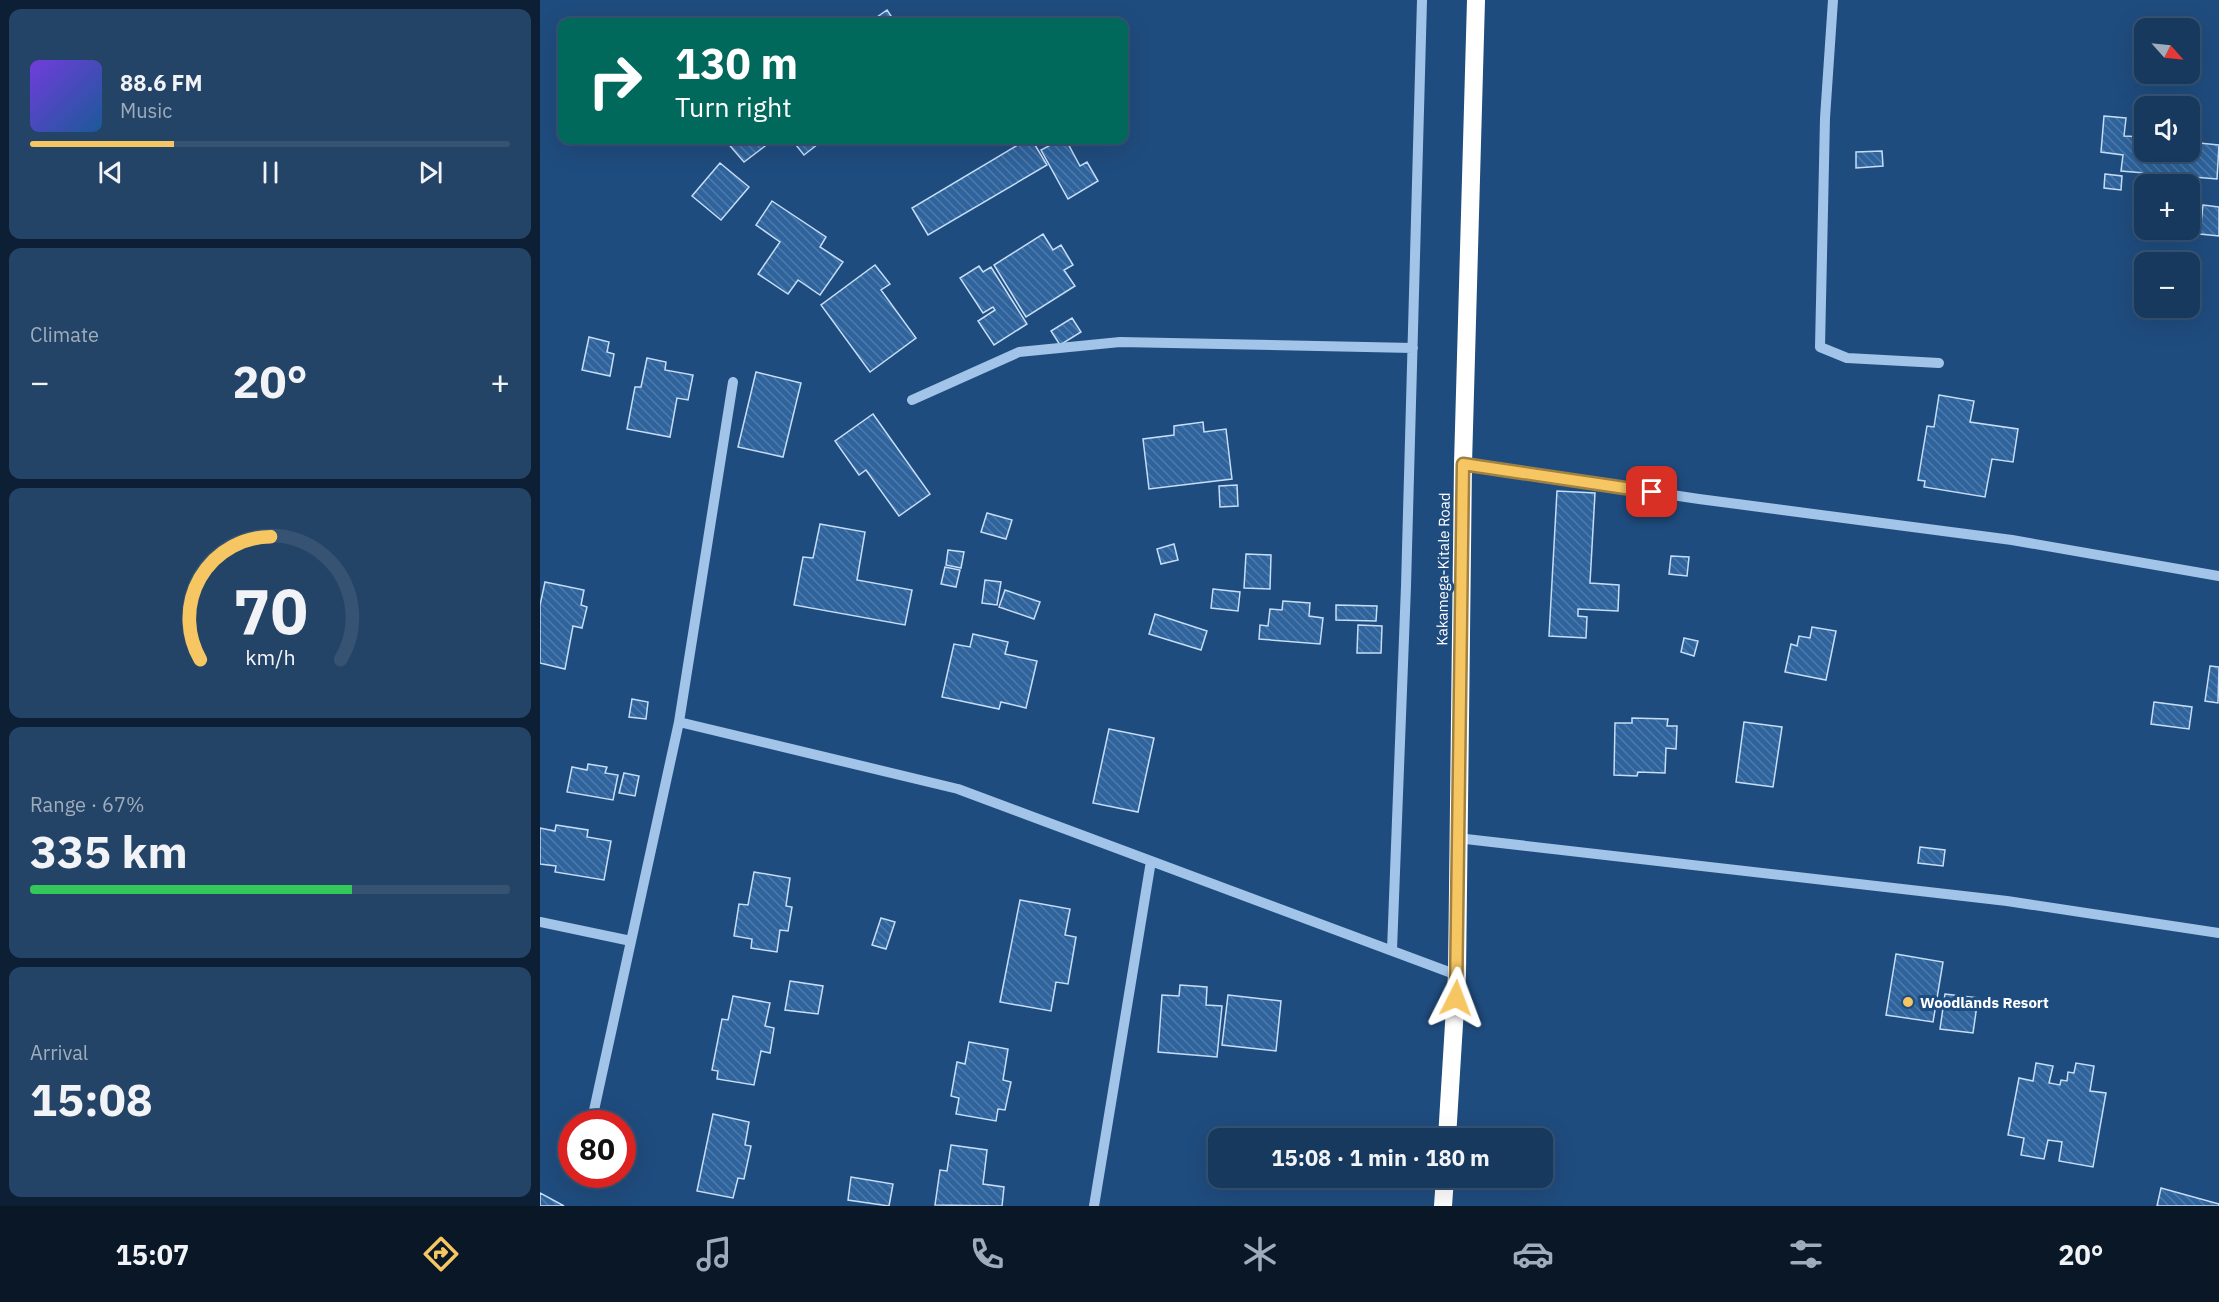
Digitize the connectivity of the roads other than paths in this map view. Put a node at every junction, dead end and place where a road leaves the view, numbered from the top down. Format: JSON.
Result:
{"nodes":[{"id":1,"x":1422,"y":0,"type":"edge"},
{"id":2,"x":1476,"y":0,"type":"edge"},
{"id":3,"x":1833,"y":0,"type":"edge"},
{"id":4,"x":1413,"y":348,"type":"junction"},
{"id":5,"x":1939,"y":363,"type":"dead end"},
{"id":6,"x":733,"y":382,"type":"dead end"},
{"id":7,"x":912,"y":400,"type":"dead end"},
{"id":8,"x":1463,"y":464,"type":"junction"},
{"id":9,"x":2219,"y":576,"type":"edge"},
{"id":10,"x":679,"y":722,"type":"junction"},
{"id":11,"x":1457,"y":838,"type":"junction"},
{"id":12,"x":1151,"y":861,"type":"junction"},
{"id":13,"x":540,"y":922,"type":"edge"},
{"id":14,"x":2219,"y":933,"type":"edge"},
{"id":15,"x":631,"y":942,"type":"junction"},
{"id":16,"x":1392,"y":950,"type":"junction"},
{"id":17,"x":1457,"y":975,"type":"junction"},
{"id":18,"x":594,"y":1110,"type":"edge"},
{"id":19,"x":1448,"y":1128,"type":"edge"},
{"id":20,"x":1444,"y":1188,"type":"edge"},
{"id":21,"x":1094,"y":1206,"type":"edge"},
{"id":22,"x":1443,"y":1206,"type":"edge"}],
"edges":[{"from":1,"to":4,"type":"street"},
{"from":2,"to":8,"type":"highway","name":"Kakamega-Kitale Road"},
{"from":3,"to":5,"type":"street"},
{"from":4,"to":7,"type":"street"},
{"from":4,"to":16,"type":"street"},
{"from":6,"to":10,"type":"street"},
{"from":8,"to":9,"type":"street"},
{"from":8,"to":11,"type":"highway","name":"Kakamega-Kitale Road"},
{"from":10,"to":12,"type":"street"},
{"from":10,"to":15,"type":"street"},
{"from":11,"to":14,"type":"street"},
{"from":11,"to":17,"type":"highway","name":"Kakamega-Kitale Road"},
{"from":12,"to":16,"type":"street"},
{"from":12,"to":21,"type":"street"},
{"from":13,"to":15,"type":"street"},
{"from":15,"to":18,"type":"street"},
{"from":16,"to":17,"type":"street"},
{"from":17,"to":19,"type":"highway","name":"Kakamega-Kitale Road"},
{"from":20,"to":22,"type":"highway"}]}
